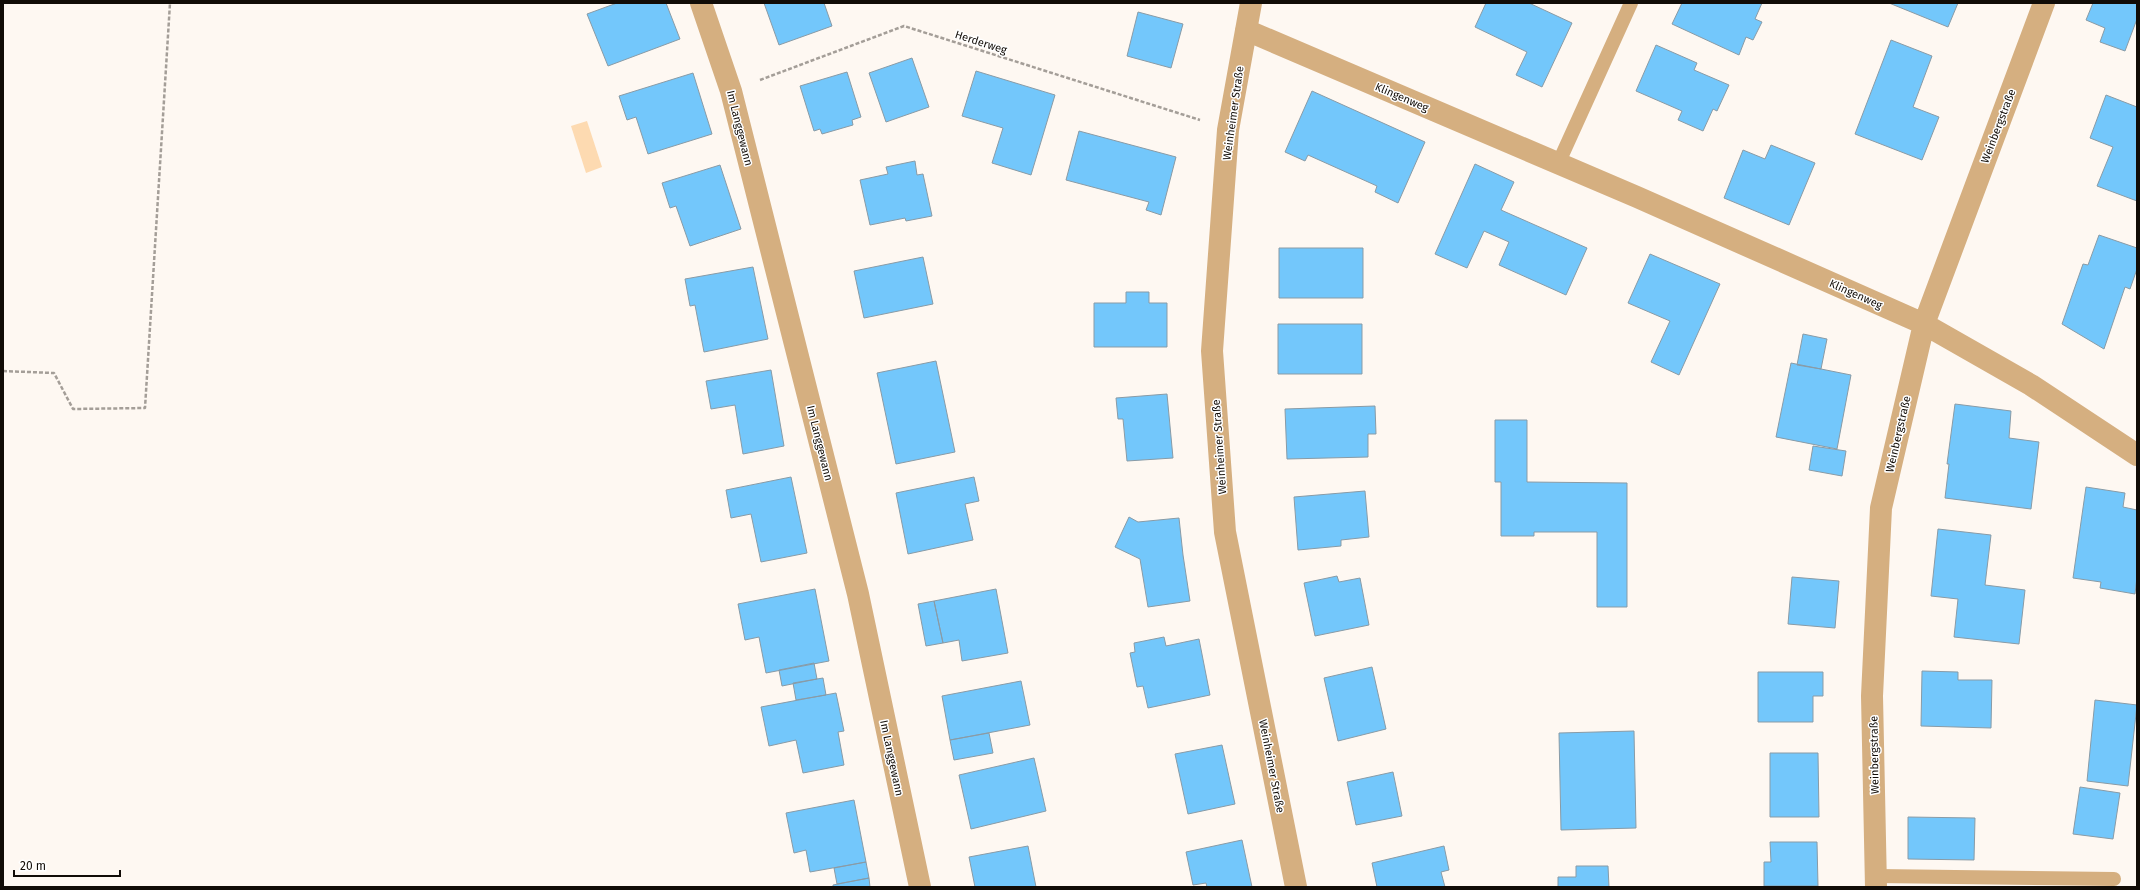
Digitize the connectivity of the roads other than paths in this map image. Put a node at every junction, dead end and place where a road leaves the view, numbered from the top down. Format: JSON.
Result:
{"nodes":[{"id":1,"x":701,"y":3,"type":"edge"},
{"id":2,"x":1251,"y":3,"type":"edge"},
{"id":3,"x":1631,"y":3,"type":"edge"},
{"id":4,"x":2044,"y":3,"type":"edge"},
{"id":5,"x":1246,"y":30,"type":"junction"},
{"id":6,"x":1558,"y":164,"type":"junction"},
{"id":7,"x":1924,"y":324,"type":"junction"},
{"id":8,"x":2137,"y":456,"type":"edge"},
{"id":9,"x":2114,"y":879,"type":"dead end"},
{"id":10,"x":1876,"y":882,"type":"edge"},
{"id":11,"x":920,"y":887,"type":"edge"},
{"id":12,"x":1296,"y":887,"type":"edge"}],
"edges":[{"from":1,"to":11,"type":"street","name":"Im Langgewann"},
{"from":2,"to":5,"type":"street","name":"Weinheimer Straße"},
{"from":3,"to":6,"type":"lane"},
{"from":4,"to":7,"type":"street","name":"Weinbergstraße"},
{"from":5,"to":6,"type":"street","name":"Klingenweg"},
{"from":5,"to":12,"type":"street","name":"Weinheimer Straße"},
{"from":6,"to":7,"type":"street","name":"Klingenweg"},
{"from":7,"to":8,"type":"street","name":"Klingenweg"},
{"from":7,"to":10,"type":"street","name":"Weinbergstraße"},
{"from":9,"to":10,"type":"lane"}]}
